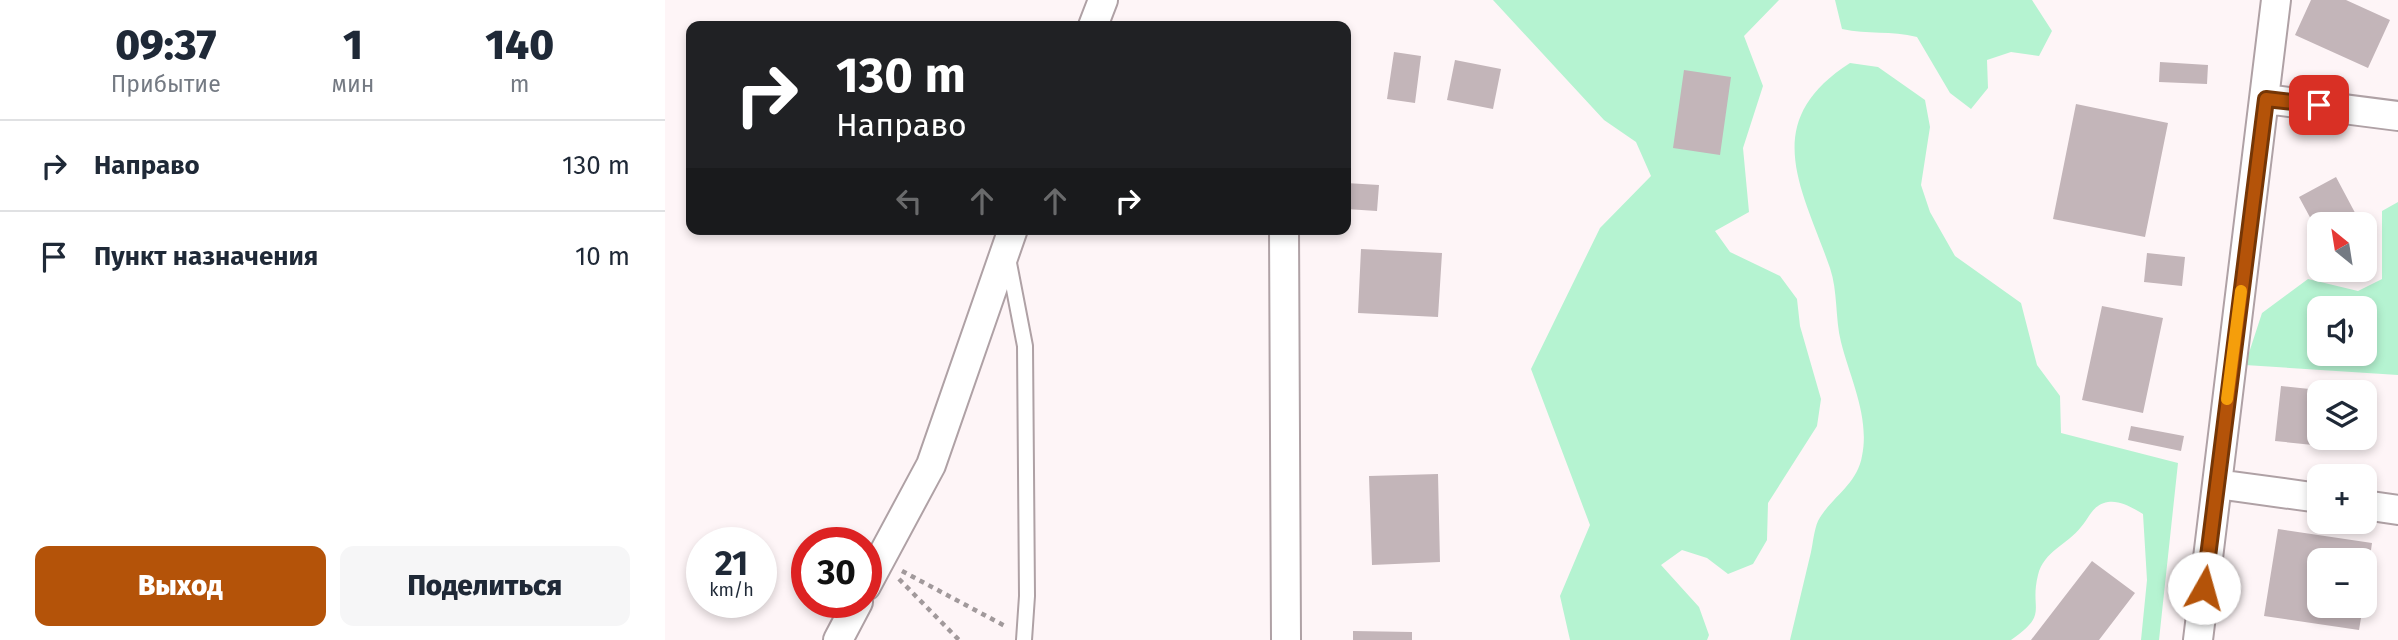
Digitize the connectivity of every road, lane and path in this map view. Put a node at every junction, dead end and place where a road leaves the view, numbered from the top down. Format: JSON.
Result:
{"nodes":[{"id":1,"x":1103,"y":0,"type":"edge"},
{"id":2,"x":2276,"y":0,"type":"edge"},
{"id":3,"x":1095,"y":21,"type":"edge"},
{"id":4,"x":2266,"y":99,"type":"junction"},
{"id":5,"x":2398,"y":116,"type":"edge"},
{"id":6,"x":1284,"y":235,"type":"edge"},
{"id":7,"x":1010,"y":239,"type":"edge"},
{"id":8,"x":2217,"y":484,"type":"junction"},
{"id":9,"x":2307,"y":496,"type":"edge"},
{"id":10,"x":2377,"y":507,"type":"edge"},
{"id":11,"x":2398,"y":510,"type":"edge"},
{"id":12,"x":882,"y":556,"type":"edge"},
{"id":13,"x":882,"y":561,"type":"edge"},
{"id":14,"x":882,"y":562,"type":"edge"},
{"id":15,"x":850,"y":618,"type":"edge"},
{"id":16,"x":1024,"y":638,"type":"edge"},
{"id":17,"x":838,"y":640,"type":"edge"},
{"id":18,"x":959,"y":640,"type":"edge"},
{"id":19,"x":1286,"y":640,"type":"edge"},
{"id":20,"x":2197,"y":640,"type":"edge"}],
"edges":[{"from":1,"to":3,"type":"street"},
{"from":2,"to":4,"type":"street"},
{"from":4,"to":5,"type":"street"},
{"from":4,"to":8,"type":"street"},
{"from":6,"to":19,"type":"street"},
{"from":7,"to":12,"type":"street"},
{"from":7,"to":16,"type":"lane"},
{"from":8,"to":9,"type":"street"},
{"from":8,"to":20,"type":"street"},
{"from":10,"to":11,"type":"street"},
{"from":13,"to":16,"type":"path"},
{"from":14,"to":18,"type":"path"},
{"from":15,"to":17,"type":"street"}]}
